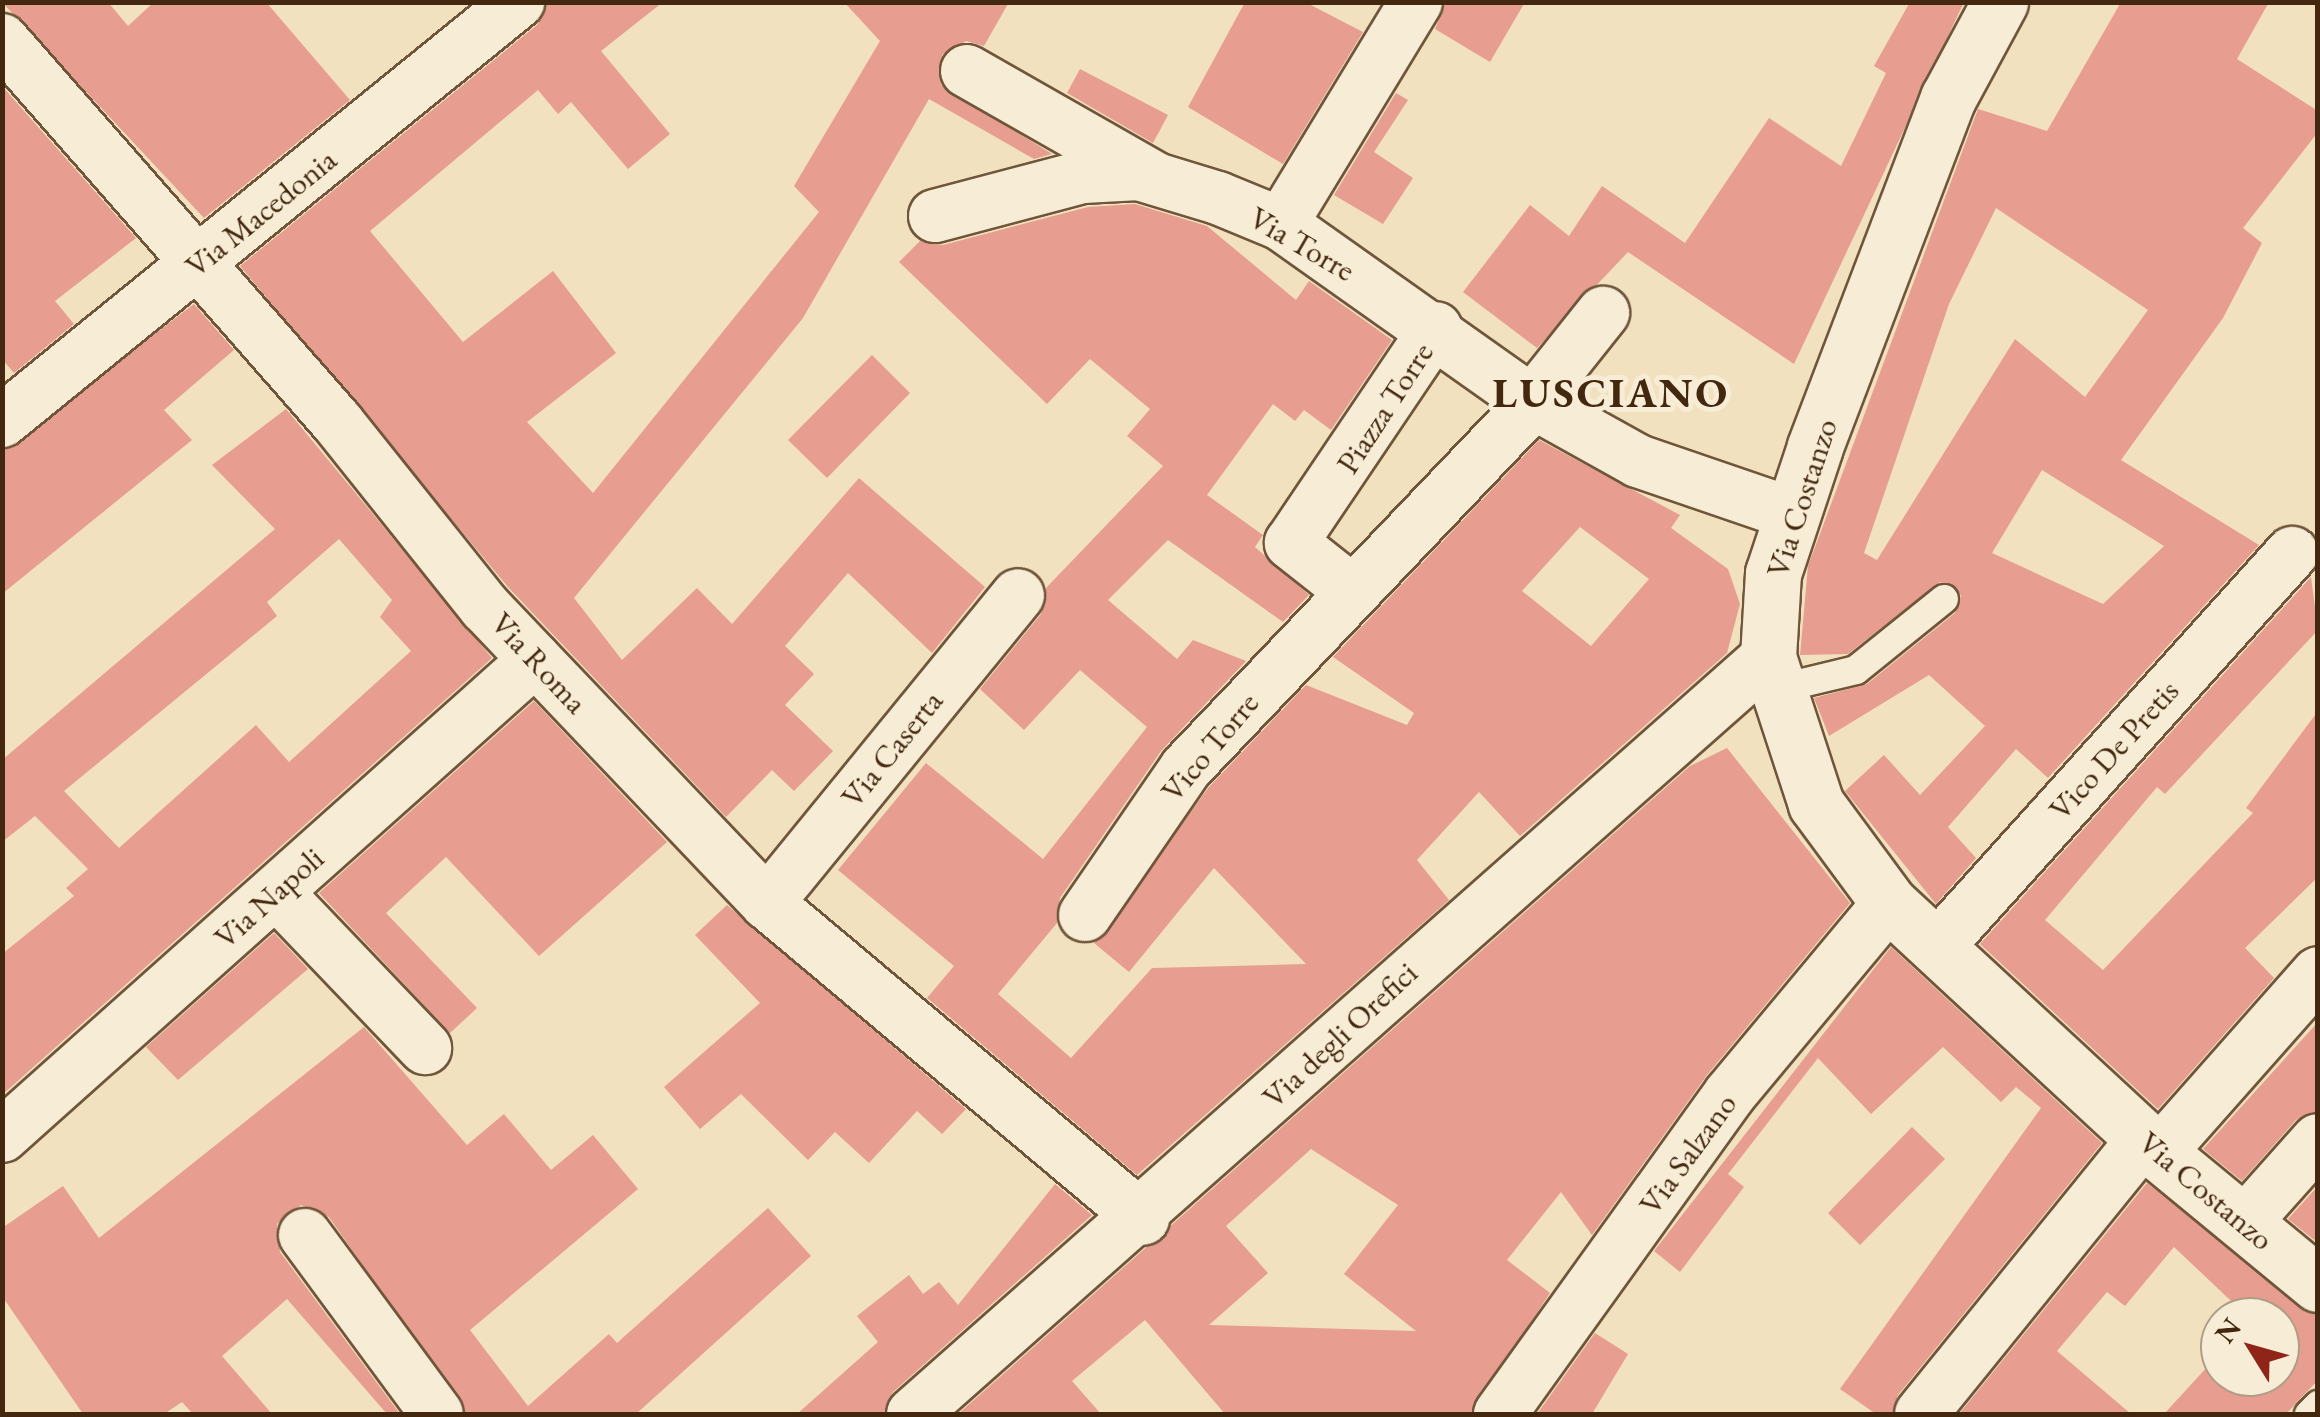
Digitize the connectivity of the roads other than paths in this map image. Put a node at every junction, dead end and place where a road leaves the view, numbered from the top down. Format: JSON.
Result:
{"nodes":[{"id":1,"x":518,"y":2,"type":"edge"},
{"id":2,"x":1416,"y":2,"type":"edge"},
{"id":3,"x":2000,"y":2,"type":"edge"},
{"id":4,"x":2,"y":40,"type":"edge"},
{"id":5,"x":966,"y":72,"type":"dead end"},
{"id":6,"x":1158,"y":180,"type":"junction"},
{"id":7,"x":935,"y":216,"type":"dead end"},
{"id":8,"x":1282,"y":224,"type":"junction"},
{"id":9,"x":200,"y":263,"type":"junction"},
{"id":10,"x":1603,"y":313,"type":"dead end"},
{"id":11,"x":1436,"y":328,"type":"junction"},
{"id":12,"x":1532,"y":402,"type":"junction"},
{"id":13,"x":2,"y":421,"type":"edge"},
{"id":14,"x":1793,"y":514,"type":"junction"},
{"id":15,"x":2292,"y":552,"type":"dead end"},
{"id":16,"x":1348,"y":588,"type":"junction"},
{"id":17,"x":1018,"y":594,"type":"dead end"},
{"id":18,"x":1944,"y":599,"type":"dead end"},
{"id":19,"x":535,"y":660,"type":"junction"},
{"id":20,"x":1772,"y":673,"type":"junction"},
{"id":21,"x":276,"y":892,"type":"junction"},
{"id":22,"x":767,"y":903,"type":"junction"},
{"id":23,"x":1889,"y":903,"type":"junction"},
{"id":24,"x":1084,"y":915,"type":"dead end"},
{"id":25,"x":1936,"y":948,"type":"junction"},
{"id":26,"x":2318,"y":974,"type":"edge"},
{"id":27,"x":425,"y":1048,"type":"dead end"},
{"id":28,"x":2,"y":1136,"type":"edge"},
{"id":29,"x":2318,"y":1140,"type":"edge"},
{"id":30,"x":2151,"y":1146,"type":"junction"},
{"id":31,"x":1143,"y":1220,"type":"junction"},
{"id":32,"x":2244,"y":1223,"type":"junction"},
{"id":33,"x":305,"y":1235,"type":"dead end"},
{"id":34,"x":2318,"y":1284,"type":"edge"},
{"id":35,"x":2318,"y":1405,"type":"edge"},
{"id":36,"x":437,"y":1414,"type":"edge"},
{"id":37,"x":913,"y":1414,"type":"edge"},
{"id":38,"x":1500,"y":1414,"type":"edge"},
{"id":39,"x":1921,"y":1414,"type":"edge"},
{"id":40,"x":2310,"y":1414,"type":"edge"}],
"edges":[{"from":1,"to":9,"type":"street","name":"Via Macedonia"},
{"from":2,"to":8,"type":"street"},
{"from":3,"to":14,"type":"street","name":"Via Costanzo"},
{"from":4,"to":9,"type":"street","name":"Via Roma"},
{"from":5,"to":6,"type":"street","name":"Via Torre"},
{"from":6,"to":7,"type":"street","name":"Via Torre"},
{"from":6,"to":8,"type":"street","name":"Via Torre"},
{"from":8,"to":11,"type":"street","name":"Via Torre"},
{"from":9,"to":13,"type":"street","name":"Via Macedonia"},
{"from":9,"to":19,"type":"street","name":"Via Roma"},
{"from":10,"to":12,"type":"street"},
{"from":11,"to":12,"type":"street","name":"Piazza Torre"},
{"from":11,"to":16,"type":"street","name":"Piazza Torre"},
{"from":12,"to":14,"type":"street","name":"Piazza Torre"},
{"from":12,"to":16,"type":"street"},
{"from":14,"to":20,"type":"street","name":"Via Costanzo"},
{"from":15,"to":25,"type":"street","name":"Vico De Pretis"},
{"from":16,"to":24,"type":"street","name":"Vico Torre"},
{"from":17,"to":22,"type":"street","name":"Via Caserta"},
{"from":18,"to":20,"type":"lane"},
{"from":19,"to":21,"type":"street","name":"Via Napoli"},
{"from":19,"to":22,"type":"street","name":"Via Roma"},
{"from":20,"to":23,"type":"street","name":"Via Costanzo"},
{"from":20,"to":31,"type":"street","name":"Via degli Orefici"},
{"from":21,"to":27,"type":"street"},
{"from":21,"to":28,"type":"street","name":"Via Napoli"},
{"from":22,"to":31,"type":"street","name":"Via Roma"},
{"from":23,"to":25,"type":"street","name":"Via Costanzo"},
{"from":23,"to":38,"type":"street","name":"Via Salzano"},
{"from":25,"to":30,"type":"street","name":"Via Costanzo"},
{"from":26,"to":30,"type":"street"},
{"from":29,"to":32,"type":"street"},
{"from":30,"to":32,"type":"street","name":"Via Costanzo"},
{"from":30,"to":39,"type":"street"},
{"from":31,"to":37,"type":"street","name":"Via degli Orefici"},
{"from":32,"to":34,"type":"street","name":"Via Costanzo"},
{"from":33,"to":36,"type":"street"},
{"from":35,"to":40,"type":"lane"}]}
